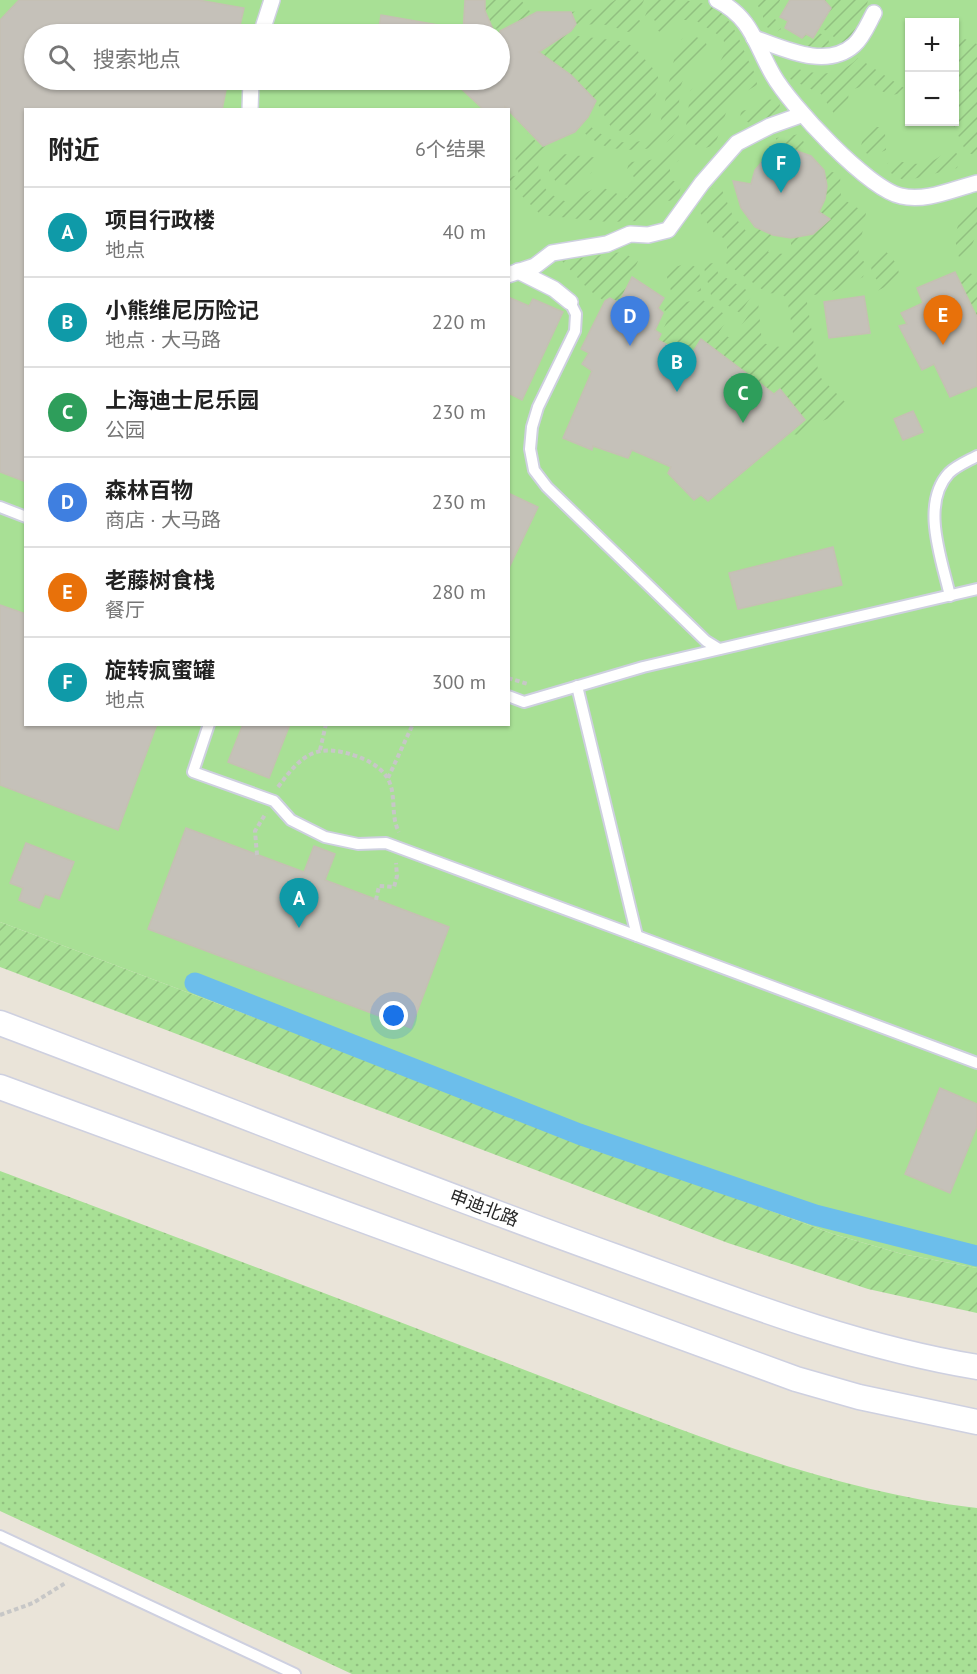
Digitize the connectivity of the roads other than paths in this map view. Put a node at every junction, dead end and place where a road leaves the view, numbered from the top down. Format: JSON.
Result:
{"nodes":[{"id":1,"x":273,"y":0,"type":"edge"},
{"id":2,"x":717,"y":0,"type":"edge"},
{"id":3,"x":874,"y":7,"type":"edge"},
{"id":4,"x":265,"y":24,"type":"edge"},
{"id":5,"x":754,"y":38,"type":"junction"},
{"id":6,"x":251,"y":90,"type":"edge"},
{"id":7,"x":250,"y":108,"type":"edge"},
{"id":8,"x":801,"y":115,"type":"junction"},
{"id":9,"x":977,"y":183,"type":"edge"},
{"id":10,"x":513,"y":273,"type":"edge"},
{"id":11,"x":570,"y":302,"type":"joint"},
{"id":12,"x":977,"y":456,"type":"edge"},
{"id":13,"x":0,"y":507,"type":"edge"},
{"id":14,"x":24,"y":516,"type":"edge"},
{"id":15,"x":977,"y":589,"type":"edge"},
{"id":16,"x":950,"y":596,"type":"junction"},
{"id":17,"x":719,"y":650,"type":"junction"},
{"id":18,"x":577,"y":686,"type":"junction"},
{"id":19,"x":510,"y":697,"type":"edge"},
{"id":20,"x":208,"y":726,"type":"edge"},
{"id":21,"x":637,"y":936,"type":"junction"},
{"id":22,"x":0,"y":1023,"type":"edge"},
{"id":23,"x":977,"y":1063,"type":"edge"},
{"id":24,"x":0,"y":1087,"type":"edge"},
{"id":25,"x":977,"y":1367,"type":"edge"},
{"id":26,"x":977,"y":1422,"type":"edge"},
{"id":27,"x":0,"y":1536,"type":"edge"},
{"id":28,"x":295,"y":1674,"type":"edge"}],
"edges":[{"from":1,"to":4,"type":"street"},
{"from":2,"to":5,"type":"street"},
{"from":3,"to":5,"type":"street"},
{"from":5,"to":8,"type":"street"},
{"from":6,"to":7,"type":"street"},
{"from":8,"to":9,"type":"street"},
{"from":8,"to":10,"type":"street"},
{"from":10,"to":11,"type":"street"},
{"from":11,"to":17,"type":"lane"},
{"from":12,"to":16,"type":"lane"},
{"from":13,"to":14,"type":"lane"},
{"from":15,"to":16,"type":"lane"},
{"from":16,"to":17,"type":"lane"},
{"from":17,"to":18,"type":"lane"},
{"from":18,"to":19,"type":"lane"},
{"from":18,"to":21,"type":"lane"},
{"from":20,"to":21,"type":"lane"},
{"from":21,"to":23,"type":"lane"},
{"from":22,"to":25,"type":"street","name":"申迪北路"},
{"from":24,"to":26,"type":"street"},
{"from":27,"to":28,"type":"lane"}]}
